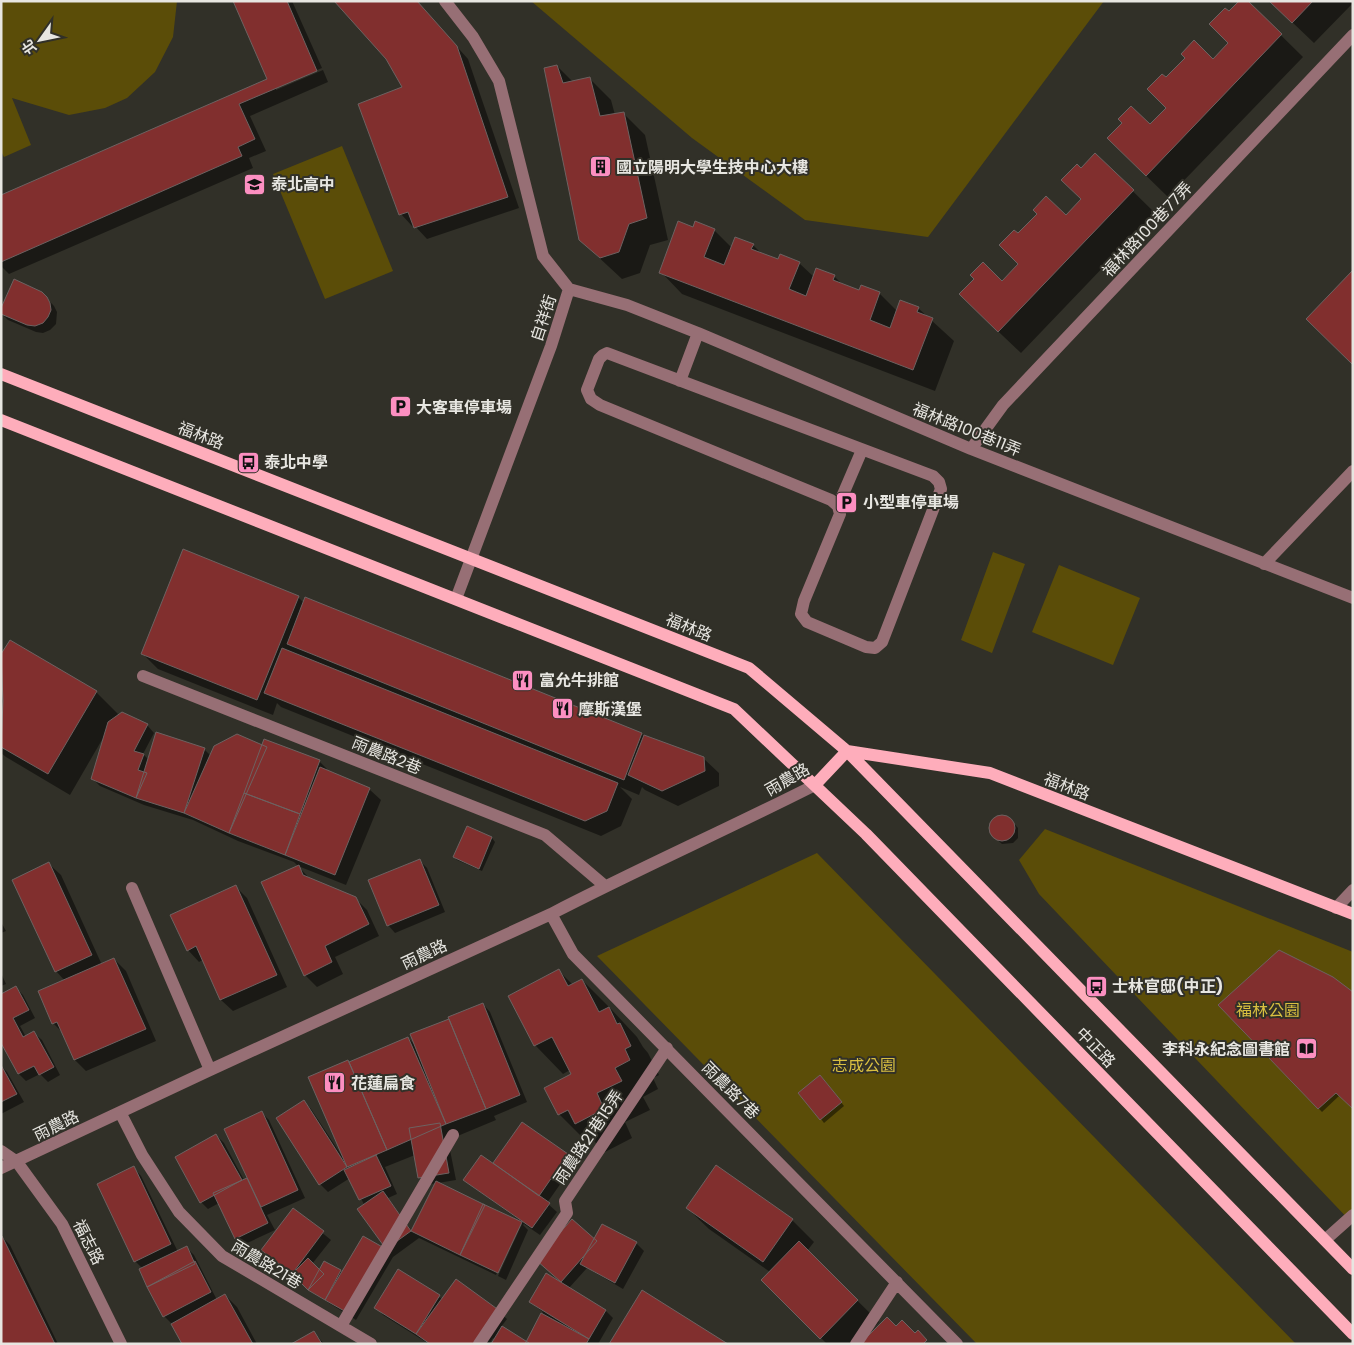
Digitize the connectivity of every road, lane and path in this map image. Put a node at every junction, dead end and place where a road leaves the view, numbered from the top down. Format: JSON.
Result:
{"nodes":[{"id":1,"x":445,"y":1,"type":"edge"},
{"id":2,"x":1353,"y":35,"type":"edge"},
{"id":3,"x":569,"y":290,"type":"junction"},
{"id":4,"x":698,"y":333,"type":"junction"},
{"id":5,"x":1,"y":374,"type":"edge"},
{"id":6,"x":680,"y":381,"type":"junction"},
{"id":7,"x":1,"y":420,"type":"edge"},
{"id":8,"x":971,"y":449,"type":"junction"},
{"id":9,"x":862,"y":450,"type":"junction"},
{"id":10,"x":1353,"y":471,"type":"edge"},
{"id":11,"x":838,"y":506,"type":"junction"},
{"id":12,"x":472,"y":558,"type":"junction"},
{"id":13,"x":1264,"y":564,"type":"junction"},
{"id":14,"x":1353,"y":598,"type":"edge"},
{"id":15,"x":456,"y":599,"type":"junction"},
{"id":16,"x":143,"y":676,"type":"dead end"},
{"id":17,"x":847,"y":751,"type":"junction"},
{"id":18,"x":815,"y":785,"type":"junction"},
{"id":19,"x":605,"y":886,"type":"junction"},
{"id":20,"x":132,"y":888,"type":"dead end"},
{"id":21,"x":1353,"y":890,"type":"edge"},
{"id":22,"x":1336,"y":908,"type":"junction"},
{"id":23,"x":551,"y":914,"type":"junction"},
{"id":24,"x":1353,"y":914,"type":"edge"},
{"id":25,"x":667,"y":1048,"type":"junction"},
{"id":26,"x":210,"y":1070,"type":"junction"},
{"id":27,"x":120,"y":1112,"type":"junction"},
{"id":28,"x":453,"y":1135,"type":"dead end"},
{"id":29,"x":1,"y":1151,"type":"edge"},
{"id":30,"x":17,"y":1162,"type":"junction"},
{"id":31,"x":1,"y":1168,"type":"edge"},
{"id":32,"x":1353,"y":1215,"type":"edge"},
{"id":33,"x":1325,"y":1240,"type":"junction"},
{"id":34,"x":1353,"y":1269,"type":"edge"},
{"id":35,"x":897,"y":1282,"type":"junction"},
{"id":36,"x":341,"y":1326,"type":"junction"},
{"id":37,"x":1353,"y":1334,"type":"edge"},
{"id":38,"x":121,"y":1344,"type":"edge"},
{"id":39,"x":371,"y":1344,"type":"edge"},
{"id":40,"x":478,"y":1344,"type":"edge"},
{"id":41,"x":856,"y":1344,"type":"edge"},
{"id":42,"x":957,"y":1344,"type":"edge"}],
"edges":[{"from":1,"to":3,"type":"street","name":"自祥街"},
{"from":2,"to":8,"type":"street","name":"福林路100巷77弄"},
{"from":3,"to":4,"type":"street","name":"福林路100巷11弄"},
{"from":3,"to":12,"type":"street","name":"自祥街"},
{"from":4,"to":6,"type":"street"},
{"from":4,"to":8,"type":"street","name":"福林路100巷11弄"},
{"from":5,"to":12,"type":"main road","name":"福林路"},
{"from":6,"to":9,"type":"street"},
{"from":6,"to":11,"type":"street"},
{"from":7,"to":15,"type":"main road"},
{"from":8,"to":13,"type":"street","name":"福林路100巷11弄"},
{"from":9,"to":11,"type":"street"},
{"from":9,"to":11,"type":"street"},
{"from":10,"to":13,"type":"street"},
{"from":12,"to":15,"type":"street","name":"自祥街"},
{"from":12,"to":17,"type":"main road","name":"福林路"},
{"from":13,"to":14,"type":"street","name":"福林路100巷11弄"},
{"from":15,"to":18,"type":"main road"},
{"from":16,"to":19,"type":"street","name":"雨農路2巷"},
{"from":17,"to":18,"type":"main road","name":"雨農路"},
{"from":17,"to":22,"type":"main road","name":"福林路"},
{"from":17,"to":33,"type":"main road","name":"中正路"},
{"from":18,"to":19,"type":"street","name":"雨農路"},
{"from":18,"to":37,"type":"main road","name":"中正路"},
{"from":19,"to":23,"type":"street","name":"雨農路"},
{"from":20,"to":26,"type":"street"},
{"from":21,"to":22,"type":"street"},
{"from":22,"to":24,"type":"main road","name":"福林路"},
{"from":23,"to":25,"type":"street","name":"雨農路7巷"},
{"from":23,"to":26,"type":"street","name":"雨農路"},
{"from":25,"to":35,"type":"street","name":"雨農路7巷"},
{"from":25,"to":40,"type":"street","name":"雨農路21巷15弄"},
{"from":26,"to":27,"type":"street","name":"雨農路"},
{"from":27,"to":30,"type":"street","name":"雨農路"},
{"from":27,"to":36,"type":"street","name":"雨農路21巷"},
{"from":28,"to":36,"type":"street"},
{"from":29,"to":30,"type":"street","name":"福志路"},
{"from":30,"to":31,"type":"street","name":"雨農路"},
{"from":30,"to":38,"type":"street","name":"福志路"},
{"from":32,"to":33,"type":"street"},
{"from":33,"to":34,"type":"main road","name":"中正路"},
{"from":35,"to":41,"type":"street"},
{"from":35,"to":42,"type":"street","name":"雨農路7巷"},
{"from":36,"to":39,"type":"street","name":"雨農路21巷"}]}
